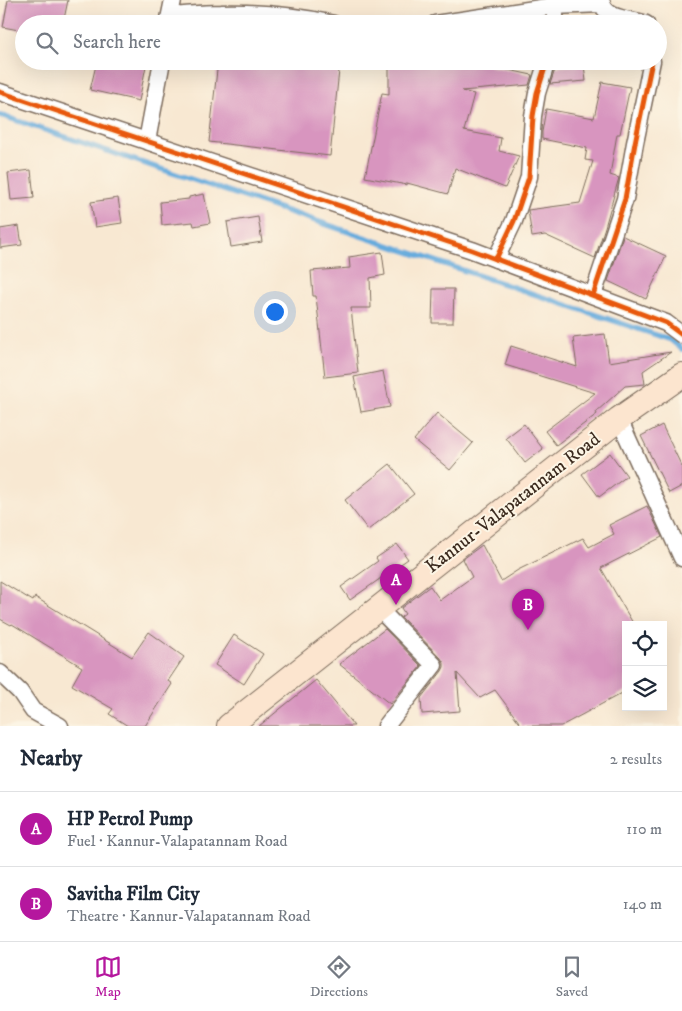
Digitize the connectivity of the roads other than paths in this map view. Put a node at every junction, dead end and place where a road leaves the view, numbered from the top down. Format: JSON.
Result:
{"nodes":[{"id":1,"x":601,"y":2,"type":"edge"},
{"id":2,"x":554,"y":6,"type":"junction"},
{"id":3,"x":170,"y":13,"type":"edge"},
{"id":4,"x":276,"y":15,"type":"edge"},
{"id":5,"x":494,"y":15,"type":"edge"},
{"id":6,"x":555,"y":15,"type":"edge"},
{"id":7,"x":612,"y":15,"type":"edge"},
{"id":8,"x":160,"y":70,"type":"edge"},
{"id":9,"x":544,"y":70,"type":"edge"},
{"id":10,"x":650,"y":70,"type":"edge"},
{"id":11,"x":0,"y":92,"type":"edge"},
{"id":12,"x":147,"y":140,"type":"junction"},
{"id":13,"x":496,"y":259,"type":"junction"},
{"id":14,"x":592,"y":295,"type":"junction"},
{"id":15,"x":682,"y":335,"type":"edge"},
{"id":16,"x":682,"y":375,"type":"edge"},
{"id":17,"x":619,"y":419,"type":"junction"},
{"id":18,"x":682,"y":558,"type":"edge"},
{"id":19,"x":379,"y":609,"type":"junction"},
{"id":20,"x":0,"y":673,"type":"edge"},
{"id":21,"x":60,"y":726,"type":"edge"},
{"id":22,"x":228,"y":726,"type":"edge"},
{"id":23,"x":386,"y":726,"type":"edge"}],
"edges":[{"from":1,"to":2,"type":"street"},
{"from":1,"to":7,"type":"street"},
{"from":2,"to":5,"type":"street"},
{"from":2,"to":6,"type":"street"},
{"from":3,"to":4,"type":"street"},
{"from":8,"to":12,"type":"street"},
{"from":9,"to":13,"type":"street"},
{"from":10,"to":14,"type":"street"},
{"from":11,"to":12,"type":"street"},
{"from":12,"to":13,"type":"street"},
{"from":13,"to":14,"type":"street"},
{"from":14,"to":15,"type":"street"},
{"from":16,"to":17,"type":"main road","name":"Kannur-Valapatannam Road"},
{"from":17,"to":18,"type":"street"},
{"from":17,"to":19,"type":"main road","name":"Kannur-Valapatannam Road"},
{"from":19,"to":22,"type":"main road","name":"Kannur-Valapatannam Road"},
{"from":19,"to":23,"type":"street"},
{"from":20,"to":21,"type":"street"}]}
